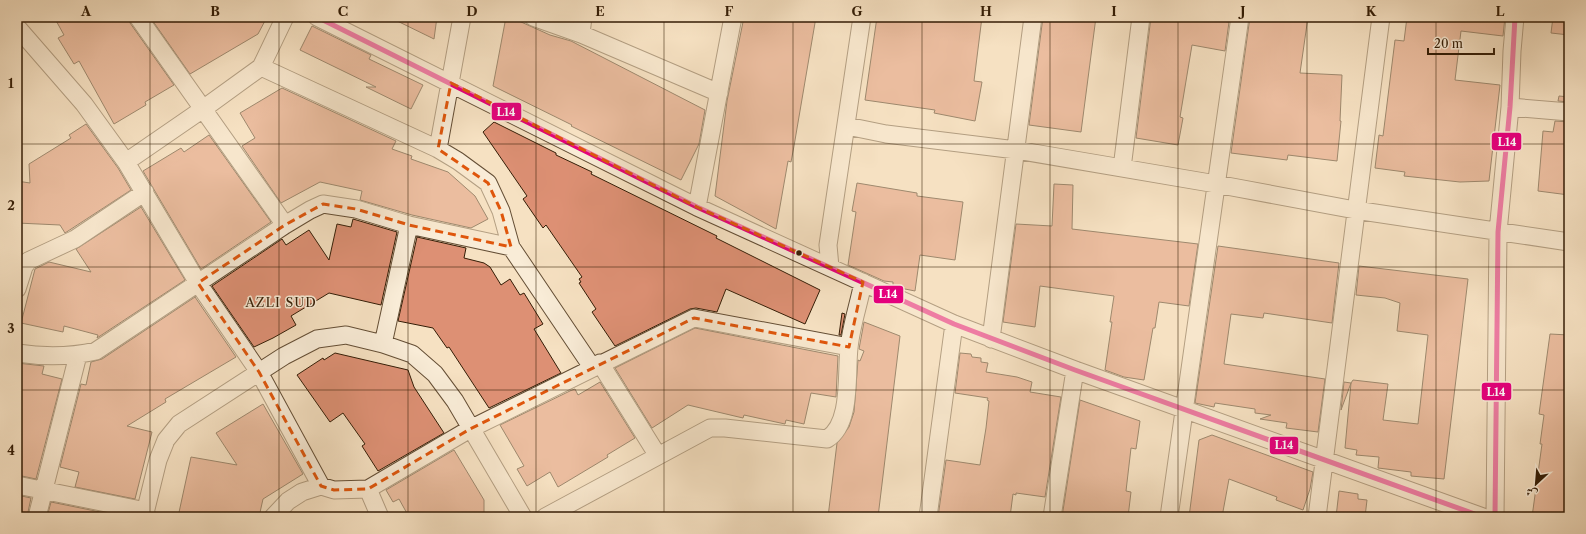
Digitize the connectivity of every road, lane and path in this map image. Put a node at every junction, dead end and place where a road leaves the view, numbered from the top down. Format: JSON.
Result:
{"nodes":[{"id":1,"x":138,"y":17,"type":"edge"},
{"id":2,"x":285,"y":17,"type":"edge"},
{"id":3,"x":317,"y":17,"type":"edge"},
{"id":4,"x":462,"y":17,"type":"edge"},
{"id":5,"x":533,"y":17,"type":"edge"},
{"id":6,"x":583,"y":17,"type":"edge"},
{"id":7,"x":733,"y":17,"type":"edge"},
{"id":8,"x":862,"y":17,"type":"edge"},
{"id":9,"x":1033,"y":17,"type":"edge"},
{"id":10,"x":1141,"y":17,"type":"edge"},
{"id":11,"x":1240,"y":17,"type":"edge"},
{"id":12,"x":1380,"y":17,"type":"edge"},
{"id":13,"x":1515,"y":17,"type":"edge"},
{"id":14,"x":17,"y":27,"type":"edge"},
{"id":15,"x":581,"y":34,"type":"junction"},
{"id":16,"x":261,"y":67,"type":"junction"},
{"id":17,"x":451,"y":84,"type":"junction"},
{"id":18,"x":719,"y":93,"type":"junction"},
{"id":19,"x":1510,"y":107,"type":"junction"},
{"id":20,"x":203,"y":109,"type":"junction"},
{"id":21,"x":1569,"y":112,"type":"edge"},
{"id":22,"x":847,"y":126,"type":"junction"},
{"id":23,"x":438,"y":150,"type":"junction"},
{"id":24,"x":1016,"y":150,"type":"junction"},
{"id":25,"x":126,"y":162,"type":"junction"},
{"id":26,"x":1122,"y":168,"type":"junction"},
{"id":27,"x":1216,"y":184,"type":"junction"},
{"id":28,"x":145,"y":192,"type":"junction"},
{"id":29,"x":697,"y":207,"type":"junction"},
{"id":30,"x":1355,"y":210,"type":"junction"},
{"id":31,"x":285,"y":225,"type":"junction"},
{"id":32,"x":409,"y":225,"type":"junction"},
{"id":33,"x":1498,"y":232,"type":"junction"},
{"id":34,"x":1569,"y":242,"type":"edge"},
{"id":35,"x":510,"y":247,"type":"junction"},
{"id":36,"x":830,"y":267,"type":"junction"},
{"id":37,"x":863,"y":282,"type":"junction"},
{"id":38,"x":198,"y":283,"type":"junction"},
{"id":39,"x":17,"y":289,"type":"edge"},
{"id":40,"x":954,"y":324,"type":"junction"},
{"id":41,"x":991,"y":339,"type":"junction"},
{"id":42,"x":383,"y":344,"type":"junction"},
{"id":43,"x":849,"y":347,"type":"junction"},
{"id":44,"x":17,"y":353,"type":"edge"},
{"id":45,"x":78,"y":355,"type":"junction"},
{"id":46,"x":596,"y":365,"type":"junction"},
{"id":47,"x":1075,"y":370,"type":"junction"},
{"id":48,"x":260,"y":372,"type":"junction"},
{"id":49,"x":1186,"y":409,"type":"junction"},
{"id":50,"x":470,"y":429,"type":"junction"},
{"id":51,"x":658,"y":456,"type":"junction"},
{"id":52,"x":1325,"y":460,"type":"junction"},
{"id":53,"x":17,"y":486,"type":"edge"},
{"id":54,"x":321,"y":486,"type":"junction"},
{"id":55,"x":368,"y":489,"type":"junction"},
{"id":56,"x":43,"y":490,"type":"junction"},
{"id":57,"x":145,"y":514,"type":"edge"},
{"id":58,"x":37,"y":517,"type":"edge"},
{"id":59,"x":273,"y":517,"type":"edge"},
{"id":60,"x":380,"y":517,"type":"edge"},
{"id":61,"x":523,"y":517,"type":"edge"},
{"id":62,"x":545,"y":517,"type":"edge"},
{"id":63,"x":928,"y":517,"type":"edge"},
{"id":64,"x":1052,"y":517,"type":"edge"},
{"id":65,"x":1169,"y":517,"type":"edge"},
{"id":66,"x":1317,"y":517,"type":"edge"},
{"id":67,"x":1483,"y":517,"type":"edge"},
{"id":68,"x":1495,"y":517,"type":"edge"}],
"edges":[{"from":1,"to":20,"type":"street"},
{"from":2,"to":16,"type":"street"},
{"from":3,"to":17,"type":"street"},
{"from":4,"to":17,"type":"street"},
{"from":5,"to":15,"type":"street"},
{"from":6,"to":15,"type":"street"},
{"from":7,"to":18,"type":"street"},
{"from":8,"to":22,"type":"street"},
{"from":9,"to":24,"type":"street"},
{"from":10,"to":26,"type":"street"},
{"from":11,"to":27,"type":"street"},
{"from":12,"to":30,"type":"street"},
{"from":13,"to":19,"type":"street"},
{"from":14,"to":25,"type":"street"},
{"from":15,"to":18,"type":"street"},
{"from":16,"to":20,"type":"street"},
{"from":16,"to":23,"type":"street"},
{"from":17,"to":23,"type":"street"},
{"from":17,"to":29,"type":"street"},
{"from":18,"to":29,"type":"street"},
{"from":19,"to":21,"type":"street"},
{"from":19,"to":33,"type":"street"},
{"from":20,"to":25,"type":"street"},
{"from":20,"to":31,"type":"street"},
{"from":22,"to":24,"type":"street"},
{"from":22,"to":36,"type":"street"},
{"from":23,"to":35,"type":"street"},
{"from":24,"to":26,"type":"street"},
{"from":24,"to":41,"type":"street"},
{"from":25,"to":28,"type":"street"},
{"from":26,"to":27,"type":"street"},
{"from":27,"to":30,"type":"street"},
{"from":27,"to":49,"type":"street"},
{"from":28,"to":38,"type":"street"},
{"from":28,"to":39,"type":"street"},
{"from":29,"to":36,"type":"street"},
{"from":30,"to":33,"type":"street"},
{"from":30,"to":52,"type":"street"},
{"from":31,"to":32,"type":"street"},
{"from":31,"to":38,"type":"street"},
{"from":32,"to":35,"type":"street"},
{"from":32,"to":42,"type":"street"},
{"from":33,"to":34,"type":"street"},
{"from":33,"to":68,"type":"street"},
{"from":35,"to":46,"type":"street"},
{"from":36,"to":37,"type":"street"},
{"from":37,"to":40,"type":"street"},
{"from":37,"to":43,"type":"street"},
{"from":38,"to":45,"type":"street"},
{"from":38,"to":48,"type":"street"},
{"from":40,"to":41,"type":"street"},
{"from":40,"to":63,"type":"street"},
{"from":41,"to":47,"type":"street"},
{"from":42,"to":48,"type":"street"},
{"from":42,"to":50,"type":"street"},
{"from":43,"to":46,"type":"street"},
{"from":43,"to":51,"type":"street"},
{"from":44,"to":45,"type":"street"},
{"from":45,"to":56,"type":"street"},
{"from":46,"to":50,"type":"street"},
{"from":46,"to":51,"type":"street"},
{"from":47,"to":49,"type":"street"},
{"from":47,"to":64,"type":"street"},
{"from":48,"to":54,"type":"street"},
{"from":48,"to":57,"type":"street"},
{"from":49,"to":52,"type":"street"},
{"from":49,"to":65,"type":"street"},
{"from":50,"to":55,"type":"street"},
{"from":50,"to":61,"type":"street"},
{"from":51,"to":62,"type":"street"},
{"from":52,"to":66,"type":"street"},
{"from":52,"to":67,"type":"street"},
{"from":53,"to":56,"type":"street"},
{"from":54,"to":55,"type":"street"},
{"from":54,"to":59,"type":"street"},
{"from":55,"to":60,"type":"street"},
{"from":56,"to":57,"type":"street"},
{"from":56,"to":58,"type":"street"}]}
